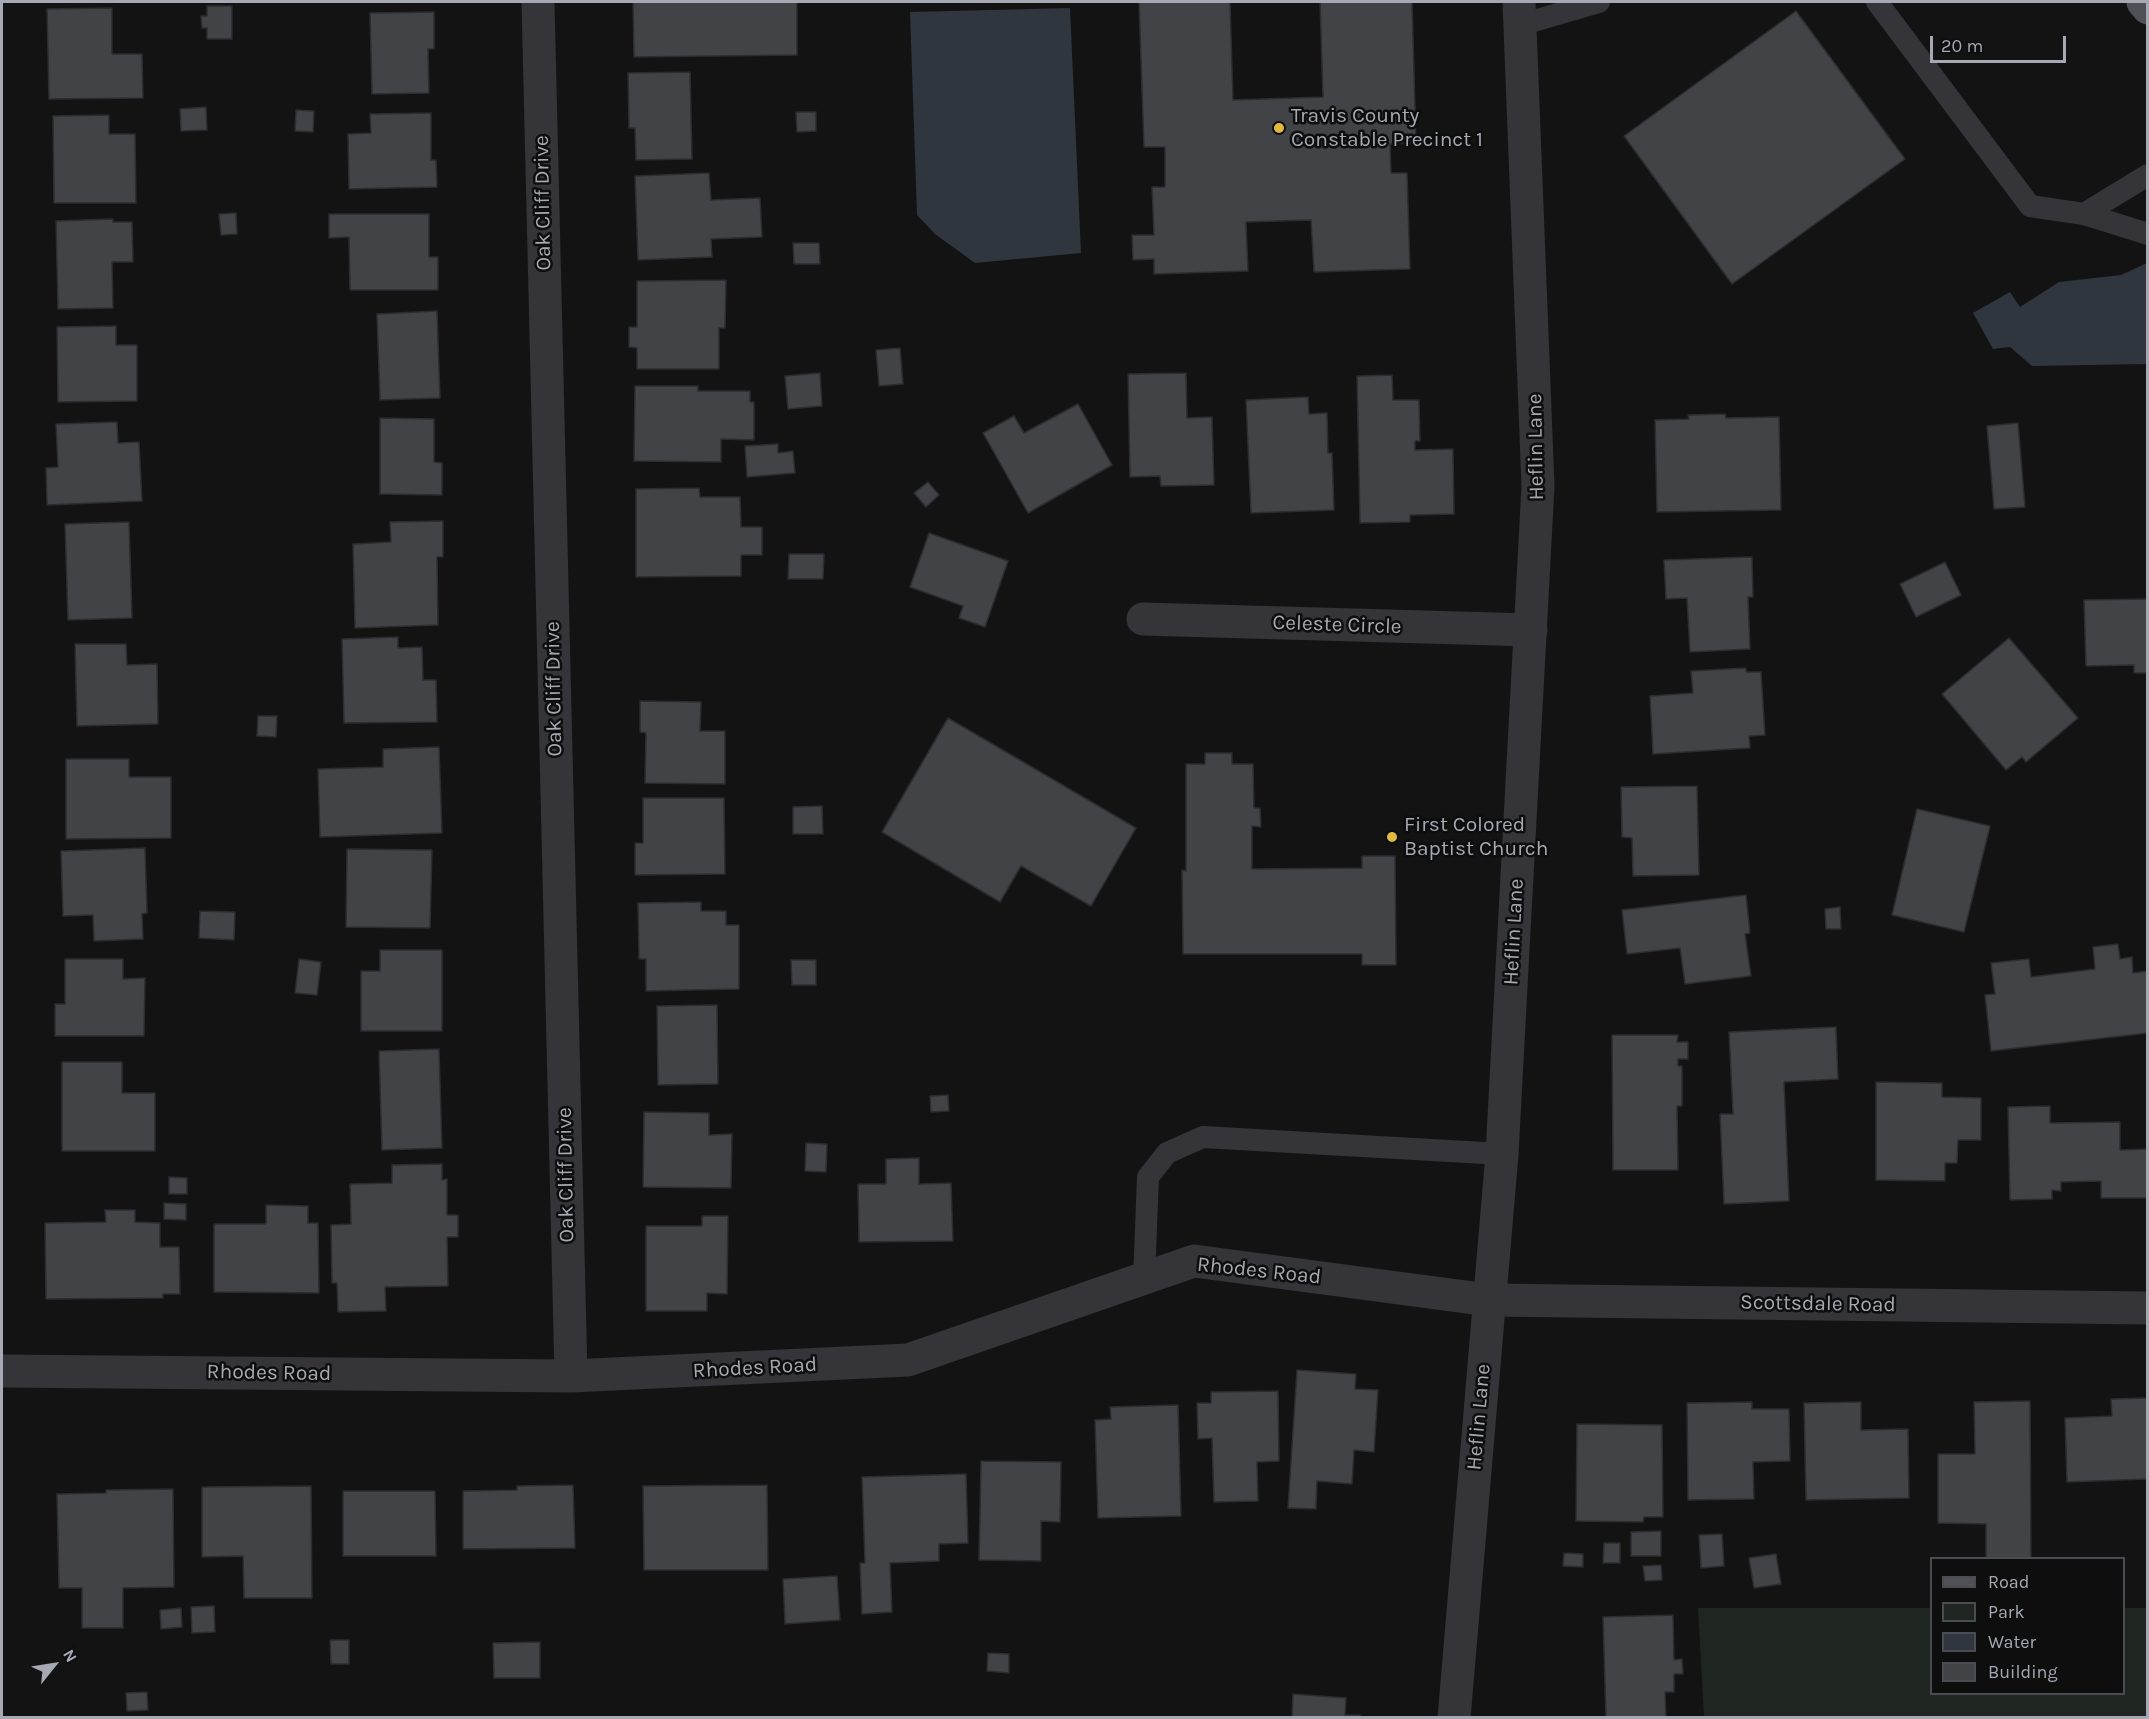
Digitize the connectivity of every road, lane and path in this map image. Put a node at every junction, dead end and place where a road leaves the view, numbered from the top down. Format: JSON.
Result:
{"nodes":[{"id":1,"x":538,"y":2,"type":"edge"},
{"id":2,"x":1599,"y":2,"type":"edge"},
{"id":3,"x":1876,"y":2,"type":"edge"},
{"id":4,"x":2143,"y":2,"type":"edge"},
{"id":5,"x":2148,"y":8,"type":"edge"},
{"id":6,"x":1520,"y":13,"type":"edge"},
{"id":7,"x":2148,"y":175,"type":"edge"},
{"id":8,"x":2084,"y":214,"type":"junction"},
{"id":9,"x":2148,"y":234,"type":"edge"},
{"id":10,"x":1143,"y":619,"type":"dead end"},
{"id":11,"x":1531,"y":630,"type":"junction"},
{"id":12,"x":1502,"y":1154,"type":"junction"},
{"id":13,"x":1143,"y":1279,"type":"junction"},
{"id":14,"x":1489,"y":1300,"type":"junction"},
{"id":15,"x":2148,"y":1308,"type":"edge"},
{"id":16,"x":2,"y":1371,"type":"edge"},
{"id":17,"x":571,"y":1376,"type":"junction"},
{"id":18,"x":1454,"y":1718,"type":"edge"}],
"edges":[{"from":1,"to":17,"type":"street","name":"Oak Cliff Drive"},
{"from":2,"to":6,"type":"lane"},
{"from":3,"to":8,"type":"lane"},
{"from":4,"to":5,"type":"main road"},
{"from":6,"to":11,"type":"street","name":"Heflin Lane"},
{"from":7,"to":8,"type":"lane"},
{"from":8,"to":9,"type":"lane"},
{"from":10,"to":11,"type":"street","name":"Celeste Circle"},
{"from":11,"to":12,"type":"street","name":"Heflin Lane"},
{"from":12,"to":13,"type":"lane"},
{"from":12,"to":14,"type":"street","name":"Heflin Lane"},
{"from":13,"to":14,"type":"street","name":"Rhodes Road"},
{"from":13,"to":17,"type":"street","name":"Rhodes Road"},
{"from":14,"to":15,"type":"street","name":"Scottsdale Road"},
{"from":14,"to":18,"type":"street","name":"Heflin Lane"},
{"from":16,"to":17,"type":"street","name":"Rhodes Road"}]}
